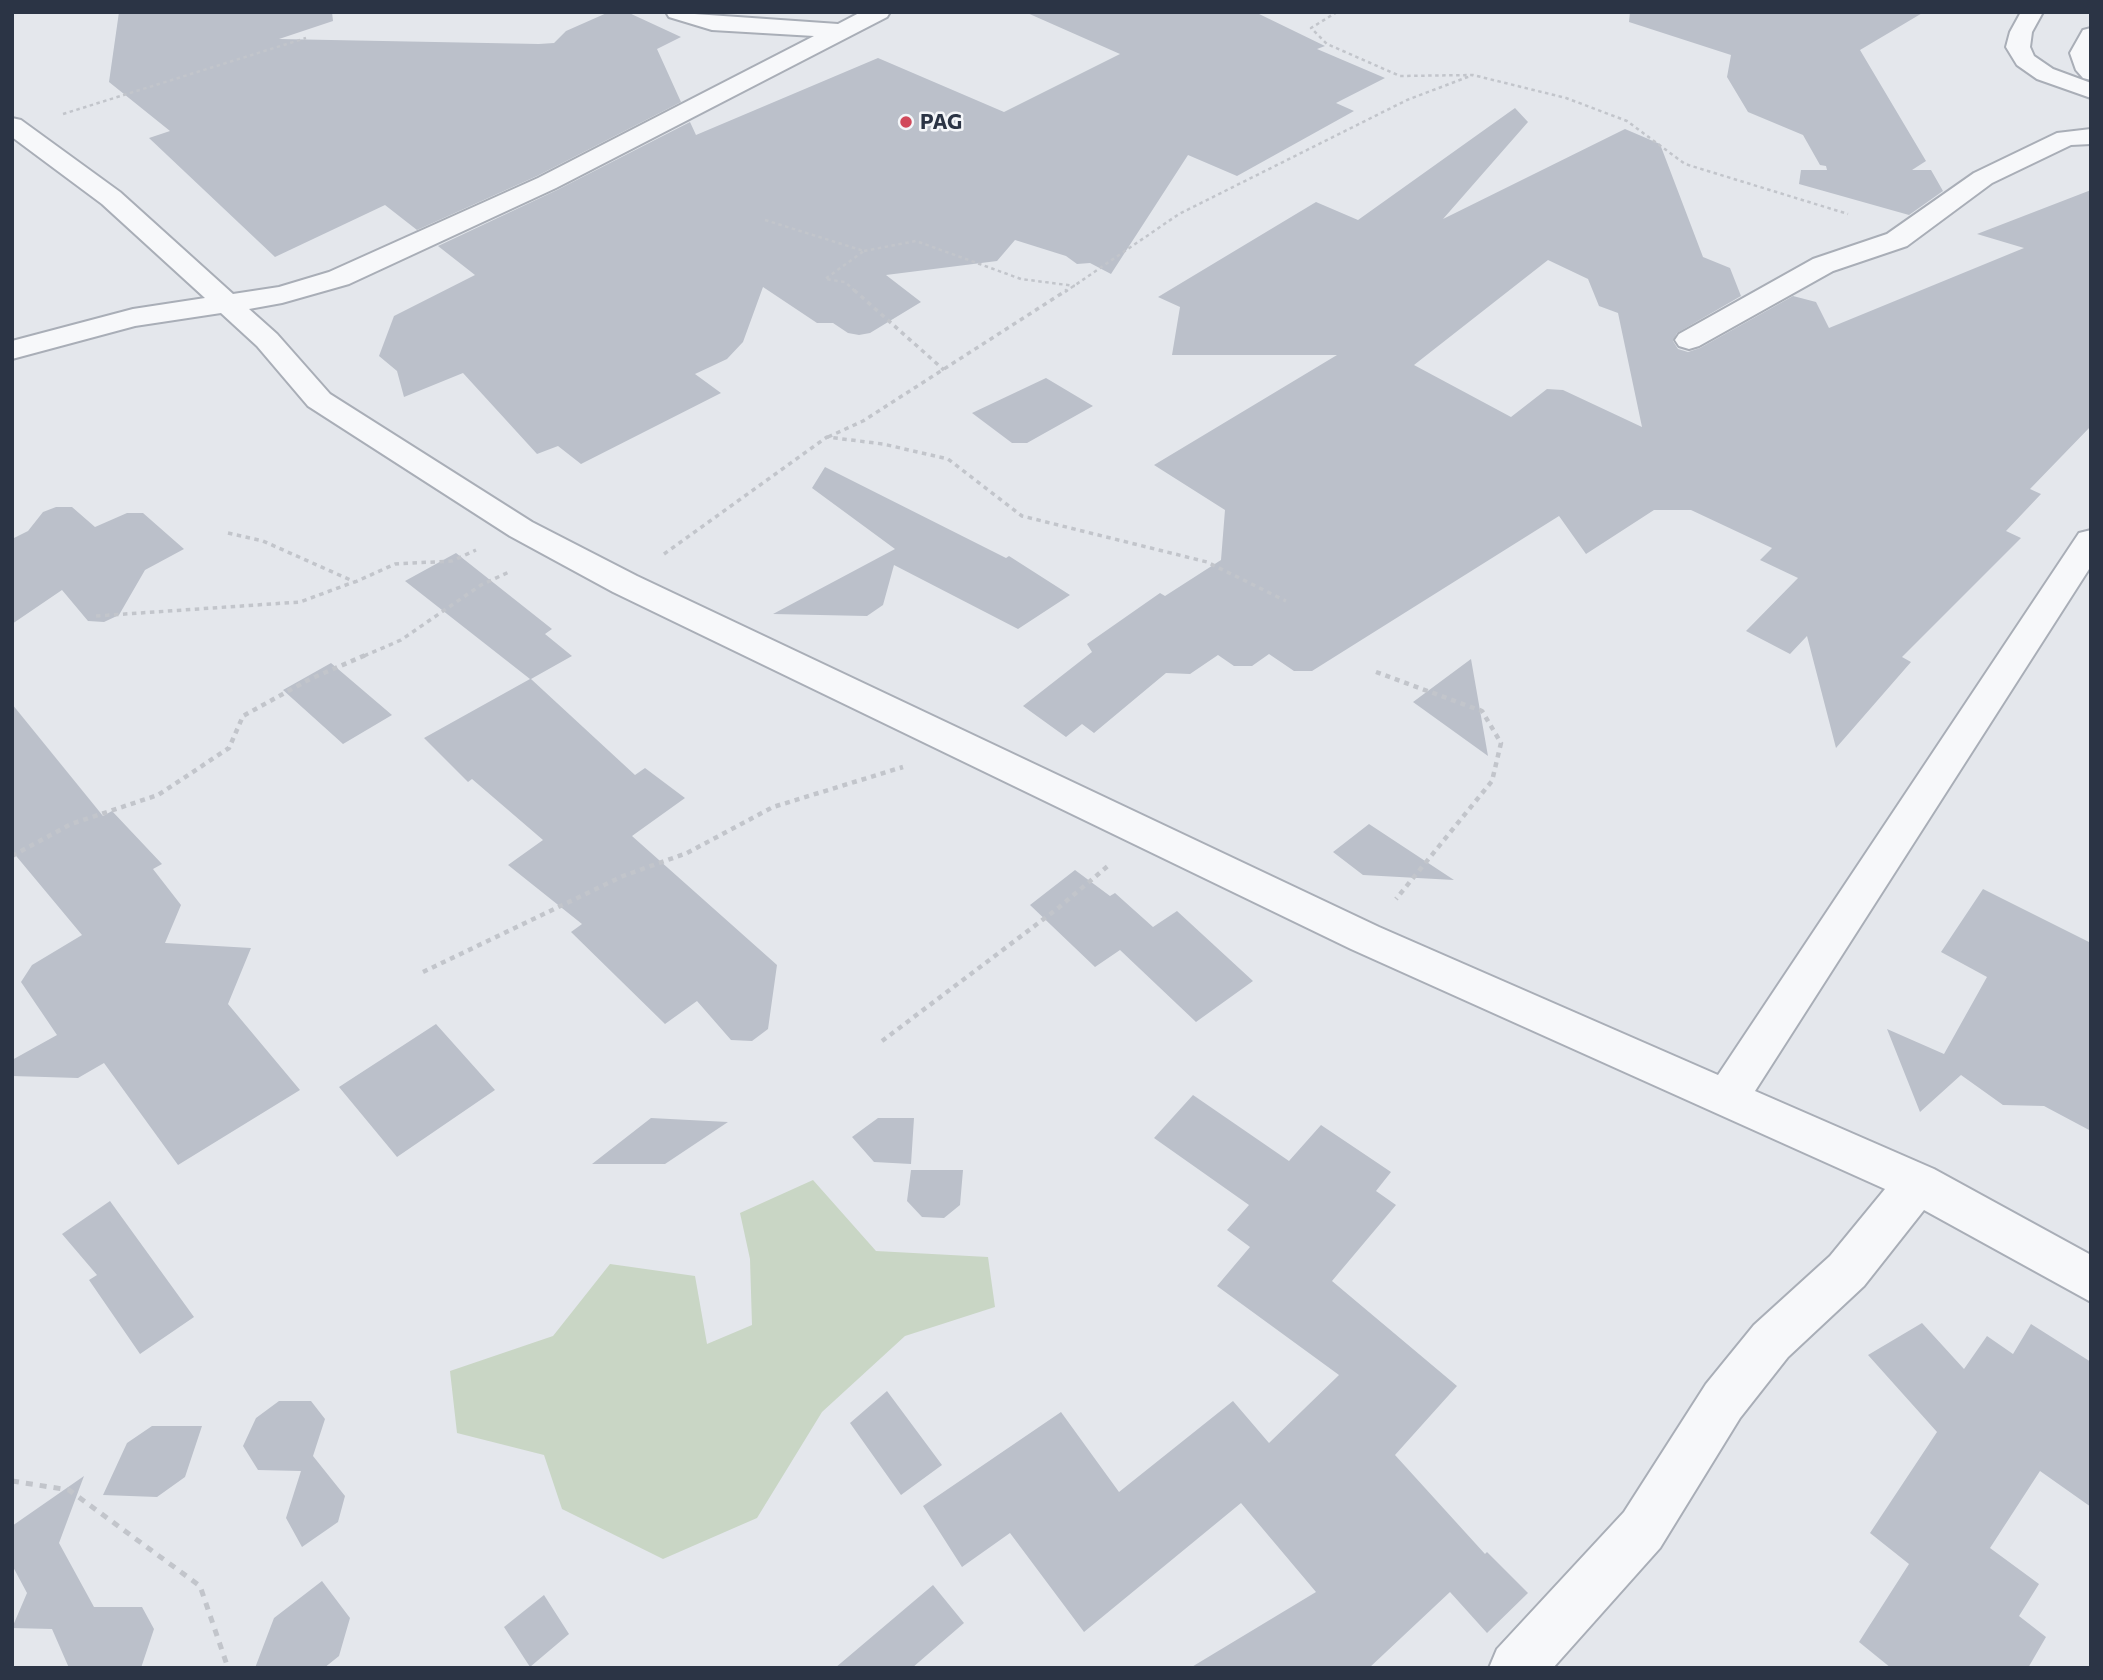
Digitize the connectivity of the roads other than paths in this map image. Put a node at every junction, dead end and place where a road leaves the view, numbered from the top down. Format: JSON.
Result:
{"nodes":[{"id":1,"x":677,"y":12,"type":"edge"},
{"id":2,"x":879,"y":12,"type":"edge"},
{"id":3,"x":2032,"y":12,"type":"edge"},
{"id":4,"x":841,"y":31,"type":"junction"},
{"id":5,"x":2091,"y":35,"type":"edge"},
{"id":6,"x":2091,"y":73,"type":"edge"},
{"id":7,"x":2091,"y":91,"type":"edge"},
{"id":8,"x":16,"y":127,"type":"edge"},
{"id":9,"x":2091,"y":136,"type":"edge"},
{"id":10,"x":226,"y":305,"type":"junction"},
{"id":11,"x":1689,"y":340,"type":"dead end"},
{"id":12,"x":12,"y":350,"type":"edge"},
{"id":13,"x":2091,"y":540,"type":"edge"},
{"id":14,"x":1727,"y":1098,"type":"junction"},
{"id":15,"x":1918,"y":1183,"type":"junction"},
{"id":16,"x":2091,"y":1280,"type":"edge"},
{"id":17,"x":1516,"y":1668,"type":"edge"}],
"edges":[{"from":1,"to":4,"type":"street"},
{"from":2,"to":4,"type":"street"},
{"from":3,"to":7,"type":"street"},
{"from":4,"to":10,"type":"street"},
{"from":5,"to":6,"type":"street"},
{"from":8,"to":10,"type":"street"},
{"from":9,"to":11,"type":"street"},
{"from":10,"to":12,"type":"street"},
{"from":10,"to":14,"type":"street"},
{"from":13,"to":14,"type":"street"},
{"from":14,"to":15,"type":"street"},
{"from":15,"to":16,"type":"street"},
{"from":15,"to":17,"type":"street"}]}
